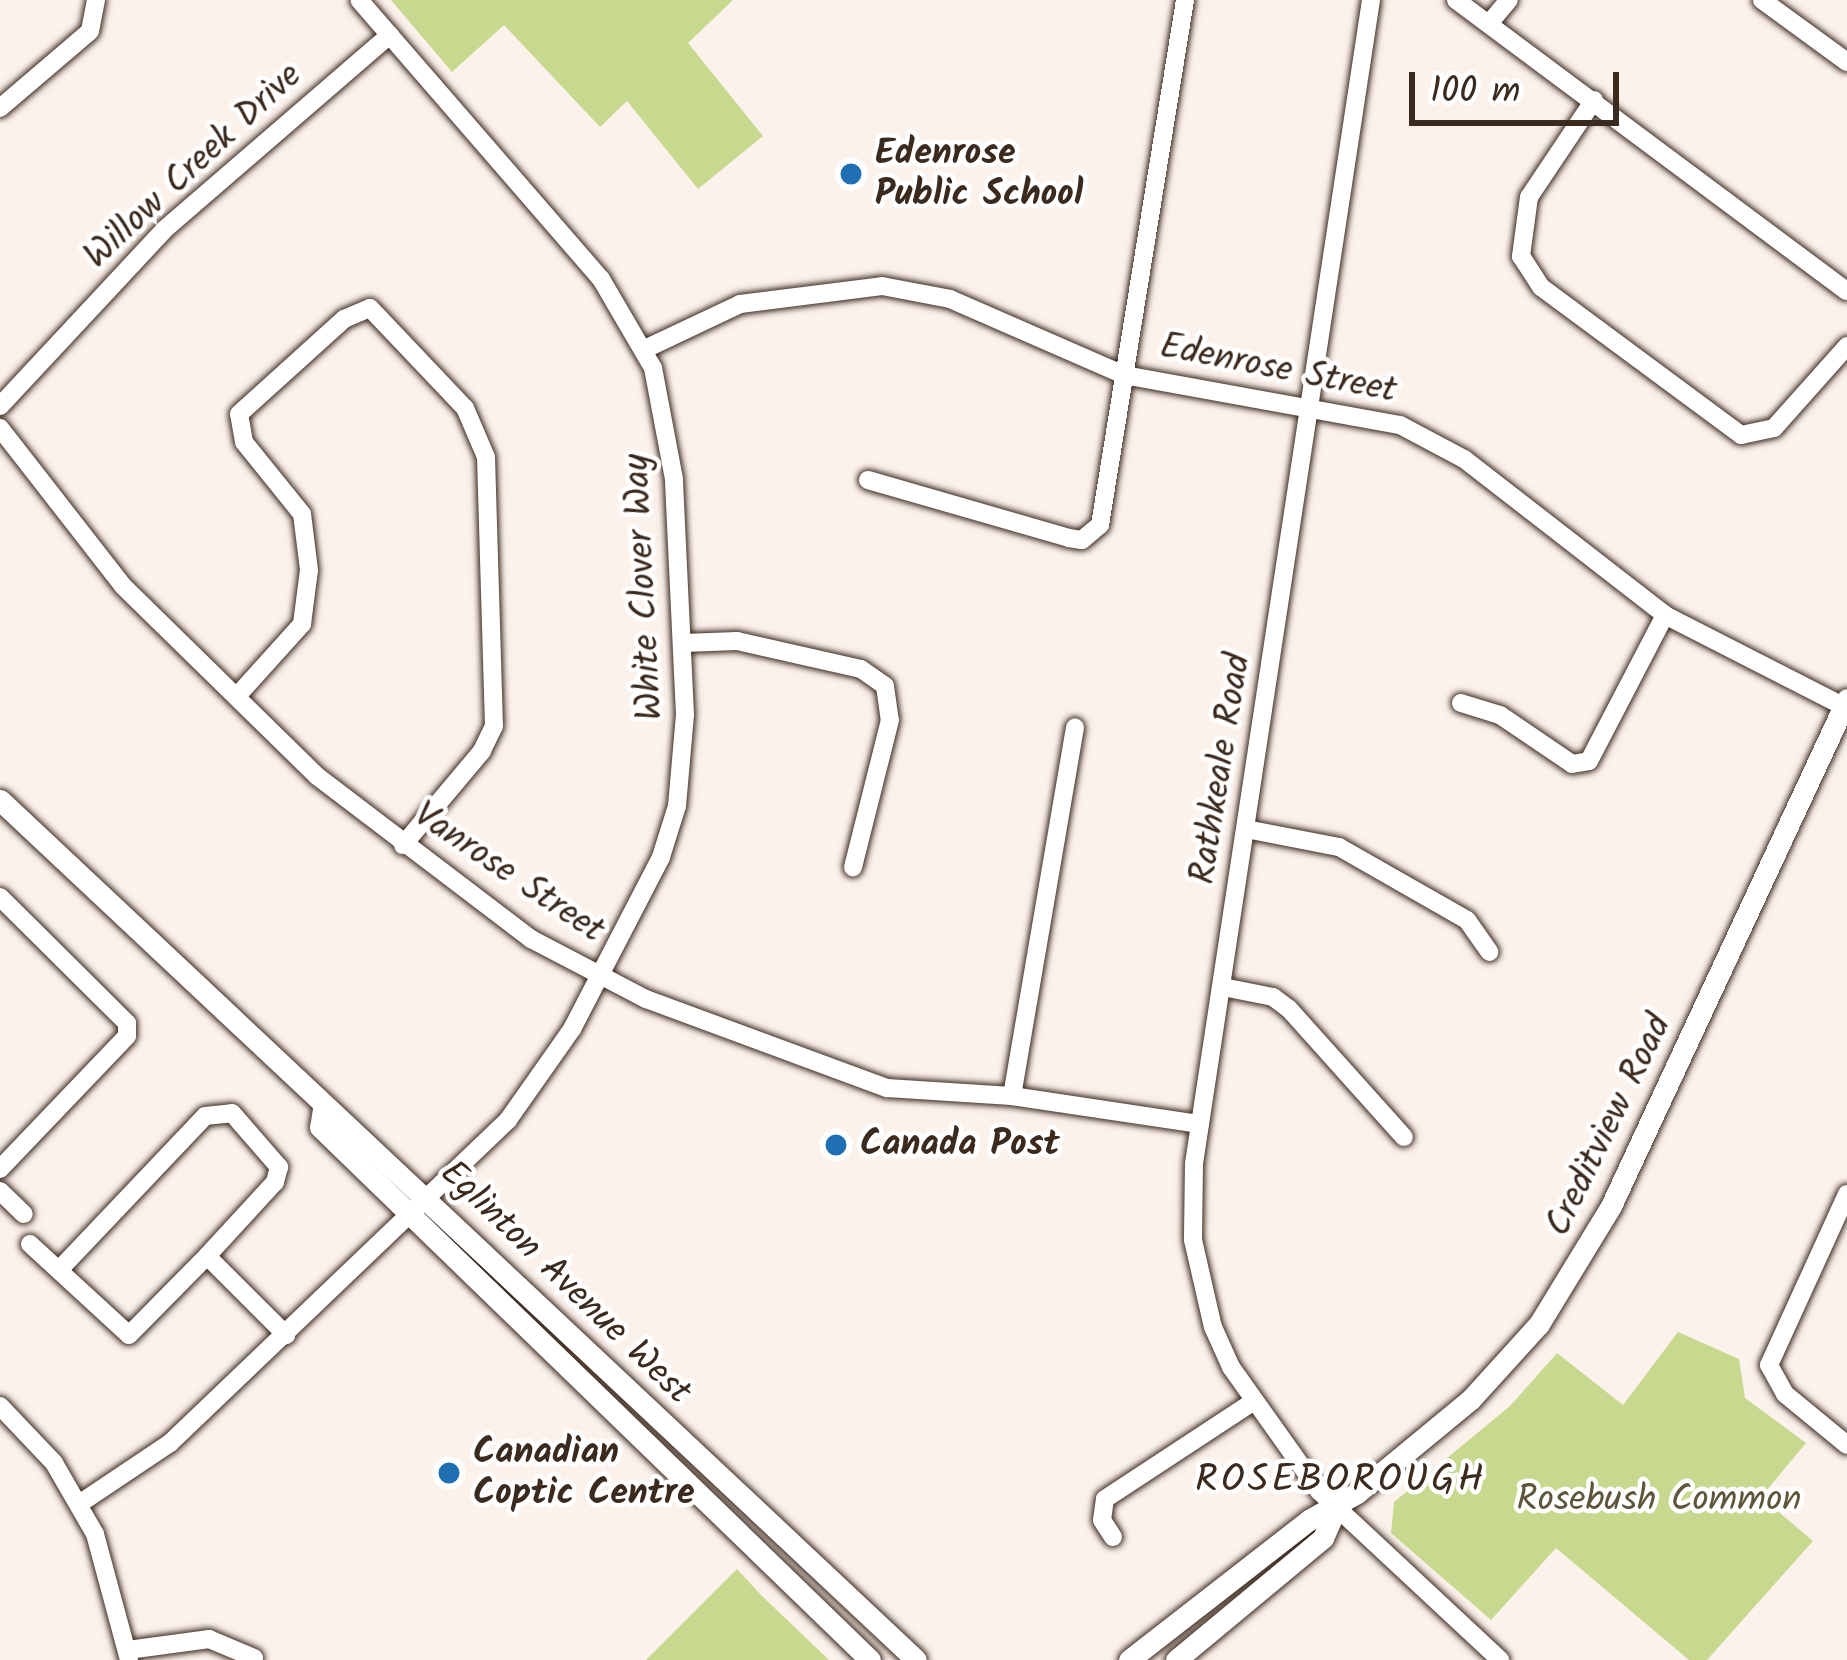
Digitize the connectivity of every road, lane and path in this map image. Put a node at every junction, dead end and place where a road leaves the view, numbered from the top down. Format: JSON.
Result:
{"nodes":[{"id":1,"x":96,"y":0,"type":"edge"},
{"id":2,"x":359,"y":0,"type":"edge"},
{"id":3,"x":1185,"y":0,"type":"edge"},
{"id":4,"x":1371,"y":0,"type":"edge"},
{"id":5,"x":1456,"y":0,"type":"edge"},
{"id":6,"x":1509,"y":0,"type":"edge"},
{"id":7,"x":1762,"y":0,"type":"edge"},
{"id":8,"x":1492,"y":20,"type":"junction"},
{"id":9,"x":390,"y":35,"type":"junction"},
{"id":10,"x":1847,"y":62,"type":"edge"},
{"id":11,"x":1594,"y":100,"type":"junction"},
{"id":12,"x":0,"y":108,"type":"edge"},
{"id":13,"x":1847,"y":291,"type":"edge"},
{"id":14,"x":1847,"y":346,"type":"edge"},
{"id":15,"x":645,"y":349,"type":"junction"},
{"id":16,"x":1124,"y":375,"type":"junction"},
{"id":17,"x":1312,"y":404,"type":"junction"},
{"id":18,"x":0,"y":406,"type":"edge"},
{"id":19,"x":0,"y":428,"type":"edge"},
{"id":20,"x":868,"y":479,"type":"dead end"},
{"id":21,"x":1665,"y":615,"type":"junction"},
{"id":22,"x":682,"y":643,"type":"junction"},
{"id":23,"x":238,"y":694,"type":"junction"},
{"id":24,"x":1461,"y":703,"type":"dead end"},
{"id":25,"x":1846,"y":704,"type":"edge"},
{"id":26,"x":1075,"y":727,"type":"dead end"},
{"id":27,"x":0,"y":800,"type":"edge"},
{"id":28,"x":1246,"y":829,"type":"junction"},
{"id":29,"x":404,"y":844,"type":"junction"},
{"id":30,"x":853,"y":867,"type":"dead end"},
{"id":31,"x":0,"y":897,"type":"edge"},
{"id":32,"x":1489,"y":952,"type":"dead end"},
{"id":33,"x":599,"y":976,"type":"junction"},
{"id":34,"x":1223,"y":987,"type":"junction"},
{"id":35,"x":1012,"y":1096,"type":"junction"},
{"id":36,"x":323,"y":1108,"type":"junction"},
{"id":37,"x":1200,"y":1124,"type":"junction"},
{"id":38,"x":1404,"y":1137,"type":"dead end"},
{"id":39,"x":0,"y":1168,"type":"edge"},
{"id":40,"x":0,"y":1191,"type":"edge"},
{"id":41,"x":1847,"y":1194,"type":"edge"},
{"id":42,"x":428,"y":1197,"type":"junction"},
{"id":43,"x":23,"y":1214,"type":"dead end"},
{"id":44,"x":409,"y":1214,"type":"junction"},
{"id":45,"x":30,"y":1244,"type":"dead end"},
{"id":46,"x":207,"y":1256,"type":"junction"},
{"id":47,"x":59,"y":1270,"type":"junction"},
{"id":48,"x":286,"y":1335,"type":"junction"},
{"id":49,"x":1254,"y":1401,"type":"junction"},
{"id":50,"x":0,"y":1406,"type":"edge"},
{"id":51,"x":1847,"y":1445,"type":"edge"},
{"id":52,"x":80,"y":1504,"type":"junction"},
{"id":53,"x":1335,"y":1511,"type":"junction"},
{"id":54,"x":1113,"y":1537,"type":"dead end"},
{"id":55,"x":128,"y":1655,"type":"edge"},
{"id":56,"x":254,"y":1658,"type":"edge"},
{"id":57,"x":870,"y":1660,"type":"edge"},
{"id":58,"x":916,"y":1660,"type":"edge"},
{"id":59,"x":1129,"y":1660,"type":"edge"},
{"id":60,"x":1176,"y":1660,"type":"edge"},
{"id":61,"x":1500,"y":1660,"type":"edge"}],
"edges":[{"from":1,"to":12,"type":"street"},
{"from":2,"to":9,"type":"street","name":"White Clover Way"},
{"from":3,"to":16,"type":"street"},
{"from":4,"to":17,"type":"street","name":"Rathkeale Road"},
{"from":5,"to":8,"type":"street"},
{"from":6,"to":8,"type":"street"},
{"from":7,"to":10,"type":"street"},
{"from":8,"to":11,"type":"street"},
{"from":9,"to":15,"type":"street","name":"White Clover Way"},
{"from":9,"to":18,"type":"street","name":"Willow Creek Drive"},
{"from":11,"to":13,"type":"street"},
{"from":11,"to":14,"type":"street"},
{"from":15,"to":16,"type":"street","name":"Edenrose Street"},
{"from":15,"to":22,"type":"street","name":"White Clover Way"},
{"from":16,"to":17,"type":"street","name":"Edenrose Street"},
{"from":16,"to":20,"type":"street"},
{"from":17,"to":21,"type":"street","name":"Edenrose Street"},
{"from":17,"to":28,"type":"street","name":"Rathkeale Road"},
{"from":19,"to":23,"type":"street","name":"Vanrose Street"},
{"from":21,"to":24,"type":"street"},
{"from":21,"to":25,"type":"street","name":"Edenrose Street"},
{"from":22,"to":30,"type":"street"},
{"from":22,"to":33,"type":"street","name":"White Clover Way"},
{"from":23,"to":29,"type":"street","name":"Vanrose Street"},
{"from":23,"to":29,"type":"street"},
{"from":25,"to":53,"type":"main road","name":"Creditview Road"},
{"from":26,"to":35,"type":"street"},
{"from":27,"to":36,"type":"main road","name":"Eglinton Avenue West"},
{"from":28,"to":32,"type":"street"},
{"from":28,"to":34,"type":"street","name":"Rathkeale Road"},
{"from":29,"to":33,"type":"street","name":"Vanrose Street"},
{"from":31,"to":39,"type":"street"},
{"from":33,"to":35,"type":"street","name":"Vanrose Street"},
{"from":33,"to":42,"type":"street","name":"White Clover Way"},
{"from":34,"to":37,"type":"street","name":"Rathkeale Road"},
{"from":34,"to":38,"type":"street"},
{"from":35,"to":37,"type":"street","name":"Vanrose Street"},
{"from":36,"to":42,"type":"main road","name":"Eglinton Avenue West"},
{"from":36,"to":44,"type":"main road","name":"Eglinton Avenue West"},
{"from":37,"to":49,"type":"street","name":"Rathkeale Road"},
{"from":40,"to":43,"type":"street"},
{"from":41,"to":51,"type":"street"},
{"from":42,"to":44,"type":"street","name":"White Clover Way"},
{"from":42,"to":58,"type":"main road","name":"Eglinton Avenue West"},
{"from":44,"to":48,"type":"street","name":"White Clover Way"},
{"from":44,"to":57,"type":"main road","name":"Eglinton Avenue West"},
{"from":45,"to":47,"type":"street"},
{"from":46,"to":47,"type":"street"},
{"from":46,"to":47,"type":"street"},
{"from":46,"to":48,"type":"street"},
{"from":48,"to":52,"type":"street","name":"White Clover Way"},
{"from":49,"to":53,"type":"street","name":"Rathkeale Road"},
{"from":49,"to":54,"type":"street"},
{"from":50,"to":52,"type":"street"},
{"from":52,"to":55,"type":"street"},
{"from":53,"to":59,"type":"main road","name":"Creditview Road"},
{"from":53,"to":60,"type":"main road","name":"Creditview Road"},
{"from":53,"to":61,"type":"street","name":"Rathkeale Road"},
{"from":55,"to":56,"type":"street"}]}
